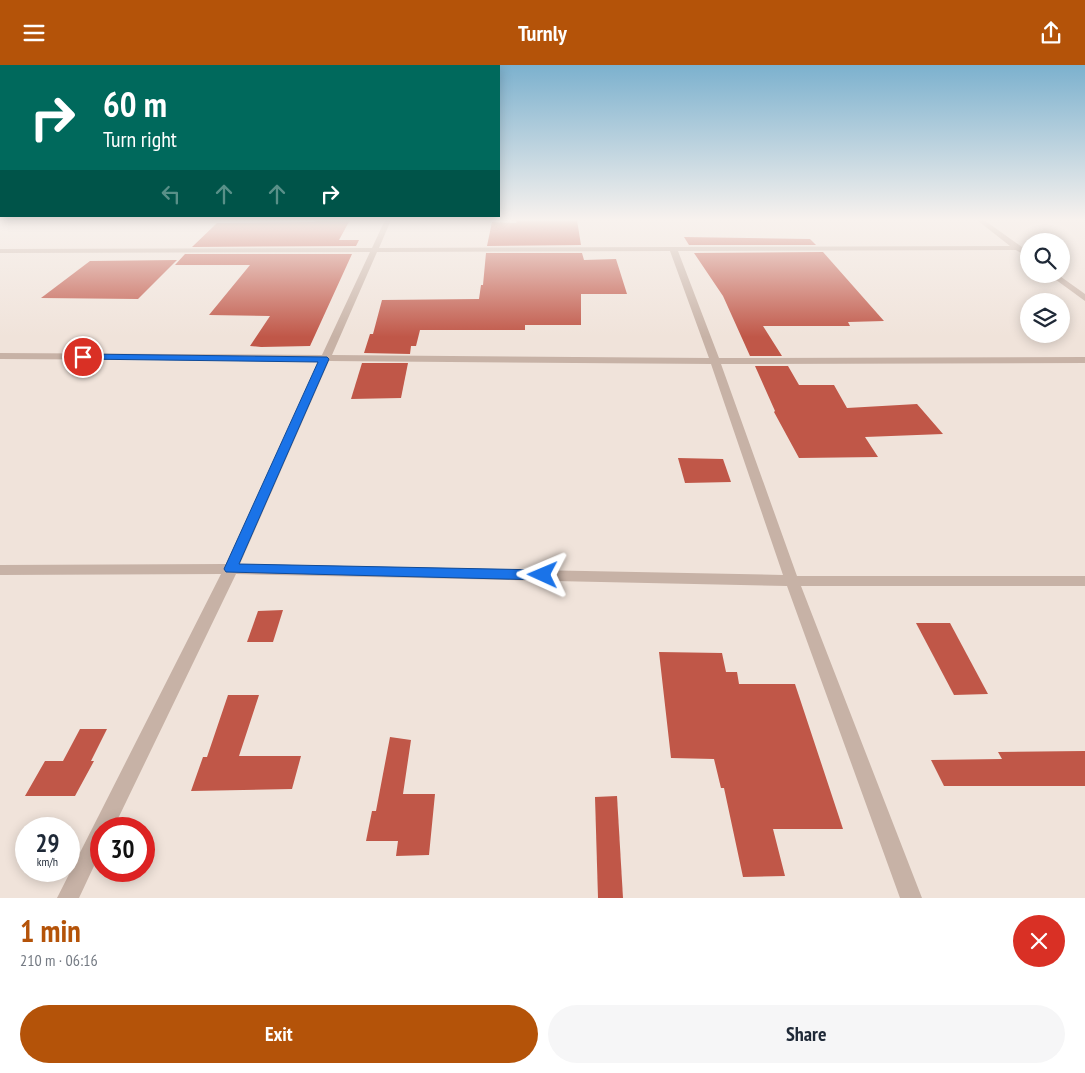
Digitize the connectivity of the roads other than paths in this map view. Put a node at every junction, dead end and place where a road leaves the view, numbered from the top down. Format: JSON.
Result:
{"nodes":[{"id":1,"x":370,"y":259,"type":"edge"},
{"id":2,"x":677,"y":259,"type":"edge"},
{"id":3,"x":1064,"y":283,"type":"edge"},
{"id":4,"x":1085,"y":298,"type":"edge"},
{"id":5,"x":0,"y":356,"type":"edge"},
{"id":6,"x":324,"y":359,"type":"junction"},
{"id":7,"x":1085,"y":360,"type":"edge"},
{"id":8,"x":715,"y":361,"type":"junction"},
{"id":9,"x":231,"y":569,"type":"junction"},
{"id":10,"x":0,"y":570,"type":"edge"},
{"id":11,"x":792,"y":581,"type":"junction"},
{"id":12,"x":1085,"y":581,"type":"edge"},
{"id":13,"x":108,"y":817,"type":"edge"},
{"id":14,"x":90,"y":853,"type":"edge"},
{"id":15,"x":68,"y":898,"type":"edge"},
{"id":16,"x":911,"y":898,"type":"edge"}],
"edges":[{"from":1,"to":6,"type":"street"},
{"from":2,"to":8,"type":"street"},
{"from":3,"to":4,"type":"street"},
{"from":5,"to":6,"type":"street"},
{"from":6,"to":8,"type":"street"},
{"from":6,"to":9,"type":"street"},
{"from":7,"to":8,"type":"street"},
{"from":8,"to":11,"type":"street"},
{"from":9,"to":10,"type":"street"},
{"from":9,"to":11,"type":"street"},
{"from":9,"to":13,"type":"street"},
{"from":11,"to":12,"type":"street"},
{"from":11,"to":16,"type":"street"},
{"from":14,"to":15,"type":"street"}]}
